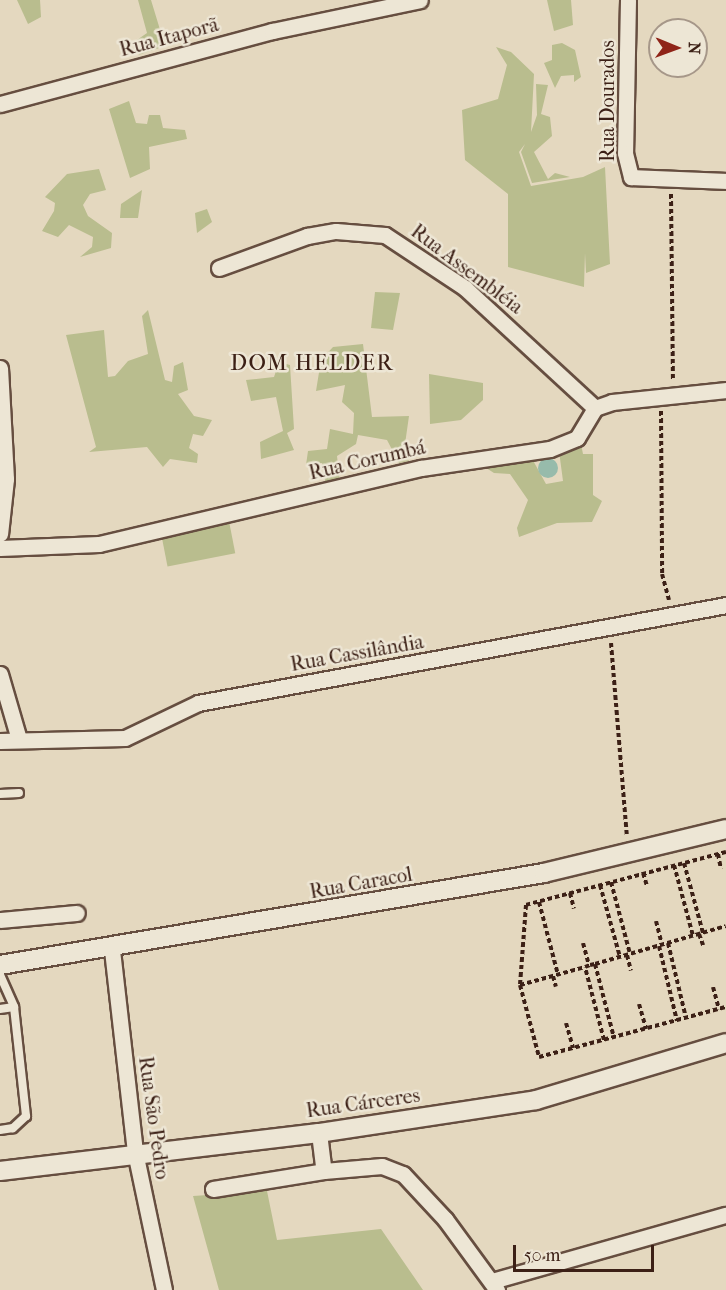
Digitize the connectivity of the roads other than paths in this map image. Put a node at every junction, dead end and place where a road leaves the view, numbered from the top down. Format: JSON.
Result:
{"nodes":[{"id":1,"x":420,"y":0,"type":"edge"},
{"id":2,"x":628,"y":0,"type":"edge"},
{"id":3,"x":0,"y":104,"type":"edge"},
{"id":4,"x":726,"y":181,"type":"edge"},
{"id":5,"x":219,"y":268,"type":"dead end"},
{"id":6,"x":1,"y":377,"type":"edge"},
{"id":7,"x":726,"y":390,"type":"edge"},
{"id":8,"x":595,"y":408,"type":"junction"},
{"id":9,"x":0,"y":534,"type":"edge"},
{"id":10,"x":0,"y":549,"type":"edge"},
{"id":11,"x":726,"y":605,"type":"edge"},
{"id":12,"x":0,"y":674,"type":"edge"},
{"id":13,"x":18,"y":736,"type":"junction"},
{"id":14,"x":0,"y":741,"type":"edge"},
{"id":15,"x":19,"y":793,"type":"dead end"},
{"id":16,"x":0,"y":794,"type":"edge"},
{"id":17,"x":726,"y":829,"type":"edge"},
{"id":18,"x":76,"y":913,"type":"dead end"},
{"id":19,"x":0,"y":920,"type":"edge"},
{"id":20,"x":112,"y":950,"type":"junction"},
{"id":21,"x":0,"y":965,"type":"edge"},
{"id":22,"x":0,"y":975,"type":"edge"},
{"id":23,"x":14,"y":1007,"type":"junction"},
{"id":24,"x":0,"y":1009,"type":"edge"},
{"id":25,"x":726,"y":1043,"type":"edge"},
{"id":26,"x":0,"y":1130,"type":"edge"},
{"id":27,"x":319,"y":1133,"type":"junction"},
{"id":28,"x":135,"y":1152,"type":"junction"},
{"id":29,"x":324,"y":1171,"type":"junction"},
{"id":30,"x":0,"y":1172,"type":"edge"},
{"id":31,"x":213,"y":1189,"type":"dead end"},
{"id":32,"x":726,"y":1215,"type":"edge"},
{"id":33,"x":494,"y":1285,"type":"edge"},
{"id":34,"x":164,"y":1290,"type":"edge"}],
"edges":[{"from":1,"to":3,"type":"street","name":"Rua Itaporã"},
{"from":2,"to":4,"type":"street","name":"Rua Dourados"},
{"from":5,"to":8,"type":"street","name":"Rua Assembléia"},
{"from":6,"to":9,"type":"street"},
{"from":7,"to":8,"type":"street"},
{"from":8,"to":10,"type":"street","name":"Rua Corumbá"},
{"from":11,"to":13,"type":"street","name":"Rua Cassilândia"},
{"from":12,"to":13,"type":"street"},
{"from":13,"to":14,"type":"street","name":"Rua Cassilândia"},
{"from":15,"to":16,"type":"lane"},
{"from":17,"to":20,"type":"street","name":"Rua Caracol"},
{"from":18,"to":19,"type":"street"},
{"from":20,"to":21,"type":"street","name":"Rua Caracol"},
{"from":20,"to":28,"type":"street","name":"Rua São Pedro"},
{"from":22,"to":23,"type":"lane"},
{"from":23,"to":24,"type":"lane"},
{"from":23,"to":26,"type":"lane"},
{"from":25,"to":27,"type":"street","name":"Rua Cárceres"},
{"from":27,"to":28,"type":"street","name":"Rua Cárceres"},
{"from":27,"to":29,"type":"street"},
{"from":28,"to":30,"type":"street","name":"Rua Cárceres"},
{"from":28,"to":34,"type":"street","name":"Rua São Pedro"},
{"from":29,"to":31,"type":"street"},
{"from":29,"to":33,"type":"street"},
{"from":32,"to":33,"type":"street"}]}
